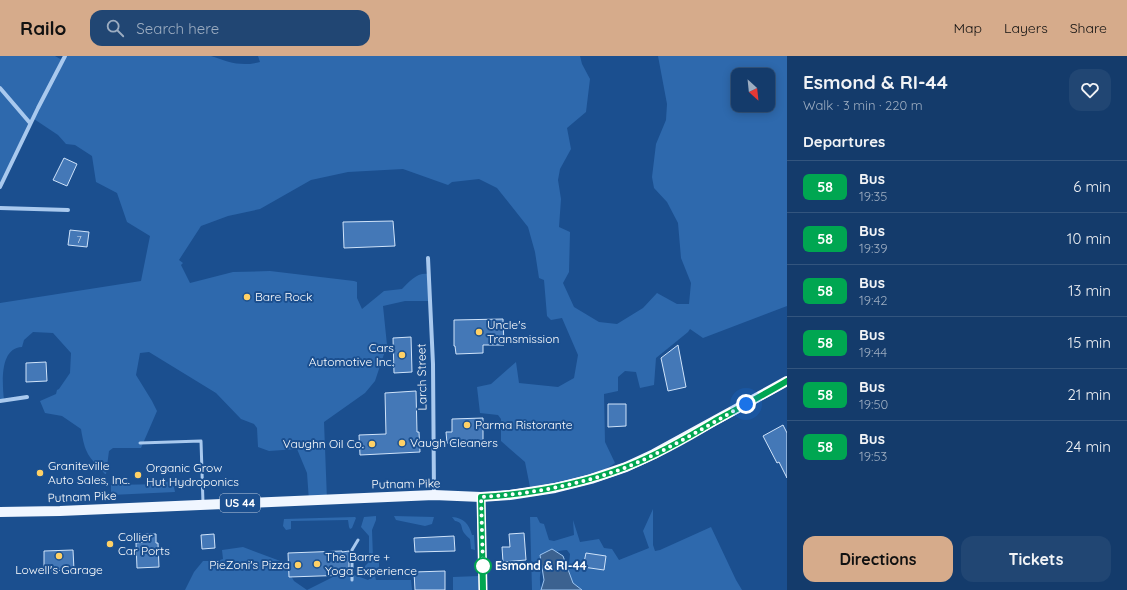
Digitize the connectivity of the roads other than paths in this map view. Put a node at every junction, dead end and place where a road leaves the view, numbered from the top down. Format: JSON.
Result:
{"nodes":[{"id":1,"x":65,"y":56,"type":"edge"},
{"id":2,"x":0,"y":88,"type":"edge"},
{"id":3,"x":30,"y":123,"type":"junction"},
{"id":4,"x":0,"y":187,"type":"edge"},
{"id":5,"x":0,"y":208,"type":"edge"},
{"id":6,"x":68,"y":210,"type":"dead end"},
{"id":7,"x":428,"y":258,"type":"dead end"},
{"id":8,"x":787,"y":381,"type":"edge"},
{"id":9,"x":27,"y":397,"type":"dead end"},
{"id":10,"x":0,"y":400,"type":"edge"},
{"id":11,"x":140,"y":443,"type":"dead end"},
{"id":12,"x":434,"y":495,"type":"junction"},
{"id":13,"x":481,"y":497,"type":"junction"},
{"id":14,"x":203,"y":505,"type":"junction"},
{"id":15,"x":0,"y":512,"type":"edge"},
{"id":16,"x":358,"y":540,"type":"dead end"},
{"id":17,"x":352,"y":580,"type":"dead end"},
{"id":18,"x":483,"y":590,"type":"edge"}],
"edges":[{"from":1,"to":3,"type":"street"},
{"from":2,"to":3,"type":"street"},
{"from":3,"to":4,"type":"street"},
{"from":5,"to":6,"type":"street"},
{"from":7,"to":12,"type":"street","name":"Larch Street"},
{"from":8,"to":13,"type":"main road","name":"Putnam Pike","number":"US 44"},
{"from":9,"to":10,"type":"street"},
{"from":11,"to":14,"type":"lane"},
{"from":12,"to":13,"type":"main road","name":"Putnam Pike","number":"US 44"},
{"from":12,"to":14,"type":"main road","name":"Putnam Pike","number":"US 44"},
{"from":13,"to":18,"type":"main road"},
{"from":14,"to":15,"type":"main road","name":"Putnam Pike","number":"US 44"},
{"from":16,"to":17,"type":"lane"}]}
